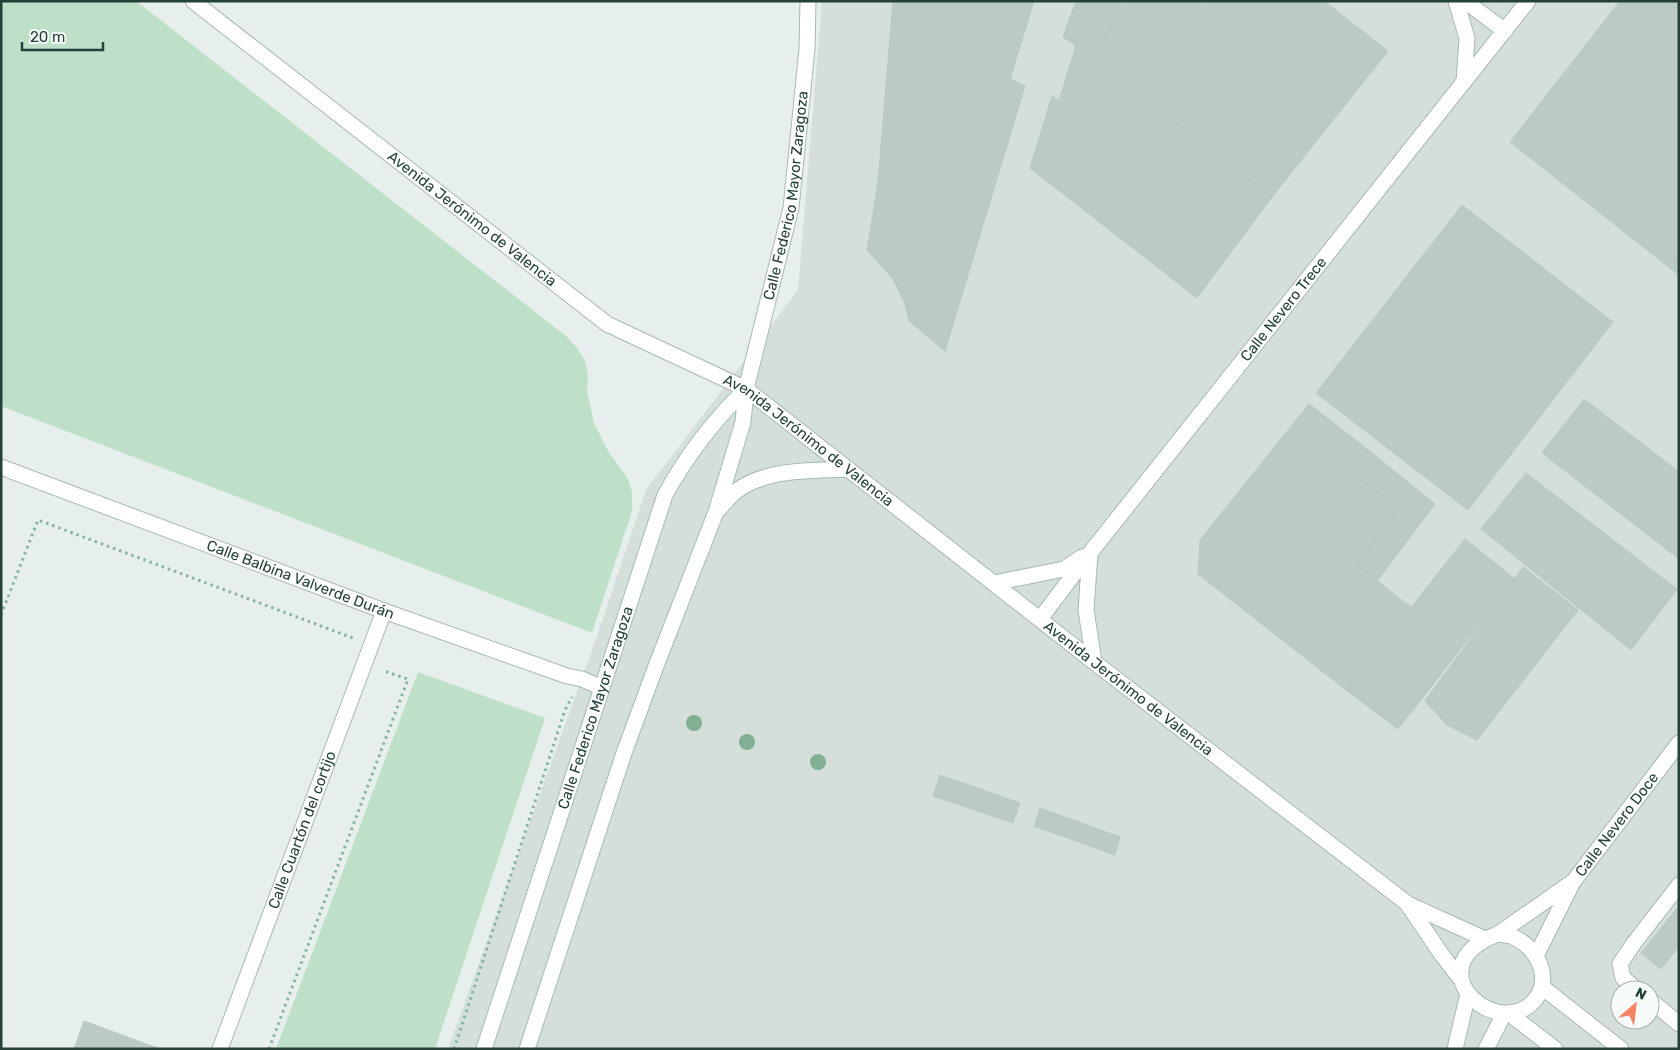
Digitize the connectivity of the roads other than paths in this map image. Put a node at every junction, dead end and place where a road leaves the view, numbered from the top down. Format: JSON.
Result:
{"nodes":[{"id":1,"x":193,"y":1,"type":"edge"},
{"id":2,"x":808,"y":1,"type":"edge"},
{"id":3,"x":1456,"y":1,"type":"edge"},
{"id":4,"x":1465,"y":1,"type":"edge"},
{"id":5,"x":1528,"y":1,"type":"edge"},
{"id":6,"x":1504,"y":31,"type":"junction"},
{"id":7,"x":1464,"y":82,"type":"junction"},
{"id":8,"x":746,"y":389,"type":"junction"},
{"id":9,"x":1,"y":467,"type":"edge"},
{"id":10,"x":848,"y":469,"type":"junction"},
{"id":11,"x":716,"y":512,"type":"junction"},
{"id":12,"x":1090,"y":553,"type":"junction"},
{"id":13,"x":994,"y":583,"type":"junction"},
{"id":14,"x":384,"y":611,"type":"junction"},
{"id":15,"x":1040,"y":619,"type":"junction"},
{"id":16,"x":1094,"y":662,"type":"junction"},
{"id":17,"x":602,"y":688,"type":"junction"},
{"id":18,"x":1679,"y":743,"type":"edge"},
{"id":19,"x":1573,"y":882,"type":"junction"},
{"id":20,"x":1679,"y":885,"type":"edge"},
{"id":21,"x":1408,"y":904,"type":"junction"},
{"id":22,"x":1491,"y":936,"type":"junction"},
{"id":23,"x":1536,"y":956,"type":"junction"},
{"id":24,"x":1459,"y":977,"type":"junction"},
{"id":25,"x":1625,"y":980,"type":"edge"},
{"id":26,"x":1542,"y":987,"type":"junction"},
{"id":27,"x":1467,"y":998,"type":"junction"},
{"id":28,"x":1660,"y":1008,"type":"edge"},
{"id":29,"x":1508,"y":1018,"type":"junction"},
{"id":30,"x":1679,"y":1024,"type":"edge"},
{"id":31,"x":220,"y":1049,"type":"edge"},
{"id":32,"x":484,"y":1049,"type":"edge"},
{"id":33,"x":527,"y":1049,"type":"edge"},
{"id":34,"x":1455,"y":1049,"type":"edge"},
{"id":35,"x":1486,"y":1049,"type":"edge"},
{"id":36,"x":1555,"y":1049,"type":"edge"},
{"id":37,"x":1621,"y":1049,"type":"edge"}],
"edges":[{"from":1,"to":8,"type":"street","name":"Avenida Jerónimo de Valencia"},
{"from":2,"to":8,"type":"street","name":"Calle Federico Mayor Zaragoza"},
{"from":3,"to":7,"type":"street"},
{"from":4,"to":6,"type":"street"},
{"from":5,"to":6,"type":"street","name":"Calle Nevero Trece"},
{"from":6,"to":7,"type":"street","name":"Calle Nevero Trece"},
{"from":7,"to":12,"type":"street","name":"Calle Nevero Trece"},
{"from":8,"to":10,"type":"street","name":"Avenida Jerónimo de Valencia"},
{"from":8,"to":11,"type":"street","name":"Calle Federico Mayor Zaragoza"},
{"from":8,"to":17,"type":"street","name":"Calle Federico Mayor Zaragoza"},
{"from":9,"to":14,"type":"street","name":"Calle Balbina Valverde Durán"},
{"from":10,"to":11,"type":"street"},
{"from":10,"to":13,"type":"street","name":"Avenida Jerónimo de Valencia"},
{"from":11,"to":33,"type":"street","name":"Calle Federico Mayor Zaragoza"},
{"from":12,"to":13,"type":"street"},
{"from":12,"to":15,"type":"street","name":"Calle Nevero Trece"},
{"from":12,"to":16,"type":"street"},
{"from":13,"to":15,"type":"street","name":"Avenida Jerónimo de Valencia"},
{"from":14,"to":17,"type":"street","name":"Calle Balbina Valverde Durán"},
{"from":14,"to":31,"type":"street","name":"Calle Cuartón del cortijo"},
{"from":15,"to":16,"type":"street","name":"Avenida Jerónimo de Valencia"},
{"from":16,"to":21,"type":"street","name":"Avenida Jerónimo de Valencia"},
{"from":17,"to":32,"type":"street","name":"Calle Federico Mayor Zaragoza"},
{"from":18,"to":19,"type":"street","name":"Calle Nevero Doce"},
{"from":19,"to":22,"type":"street","name":"Calle Nevero Doce"},
{"from":19,"to":23,"type":"street","name":"Calle Nevero Doce"},
{"from":20,"to":25,"type":"street"},
{"from":21,"to":22,"type":"street","name":"Avenida Jerónimo de Valencia"},
{"from":21,"to":24,"type":"street","name":"Avenida Jerónimo de Valencia"},
{"from":22,"to":23,"type":"street"},
{"from":22,"to":24,"type":"street"},
{"from":23,"to":26,"type":"street"},
{"from":24,"to":27,"type":"street"},
{"from":26,"to":29,"type":"street"},
{"from":26,"to":37,"type":"street"},
{"from":27,"to":29,"type":"street"},
{"from":27,"to":34,"type":"street"},
{"from":28,"to":30,"type":"street"},
{"from":29,"to":35,"type":"street"},
{"from":29,"to":36,"type":"street"}]}
